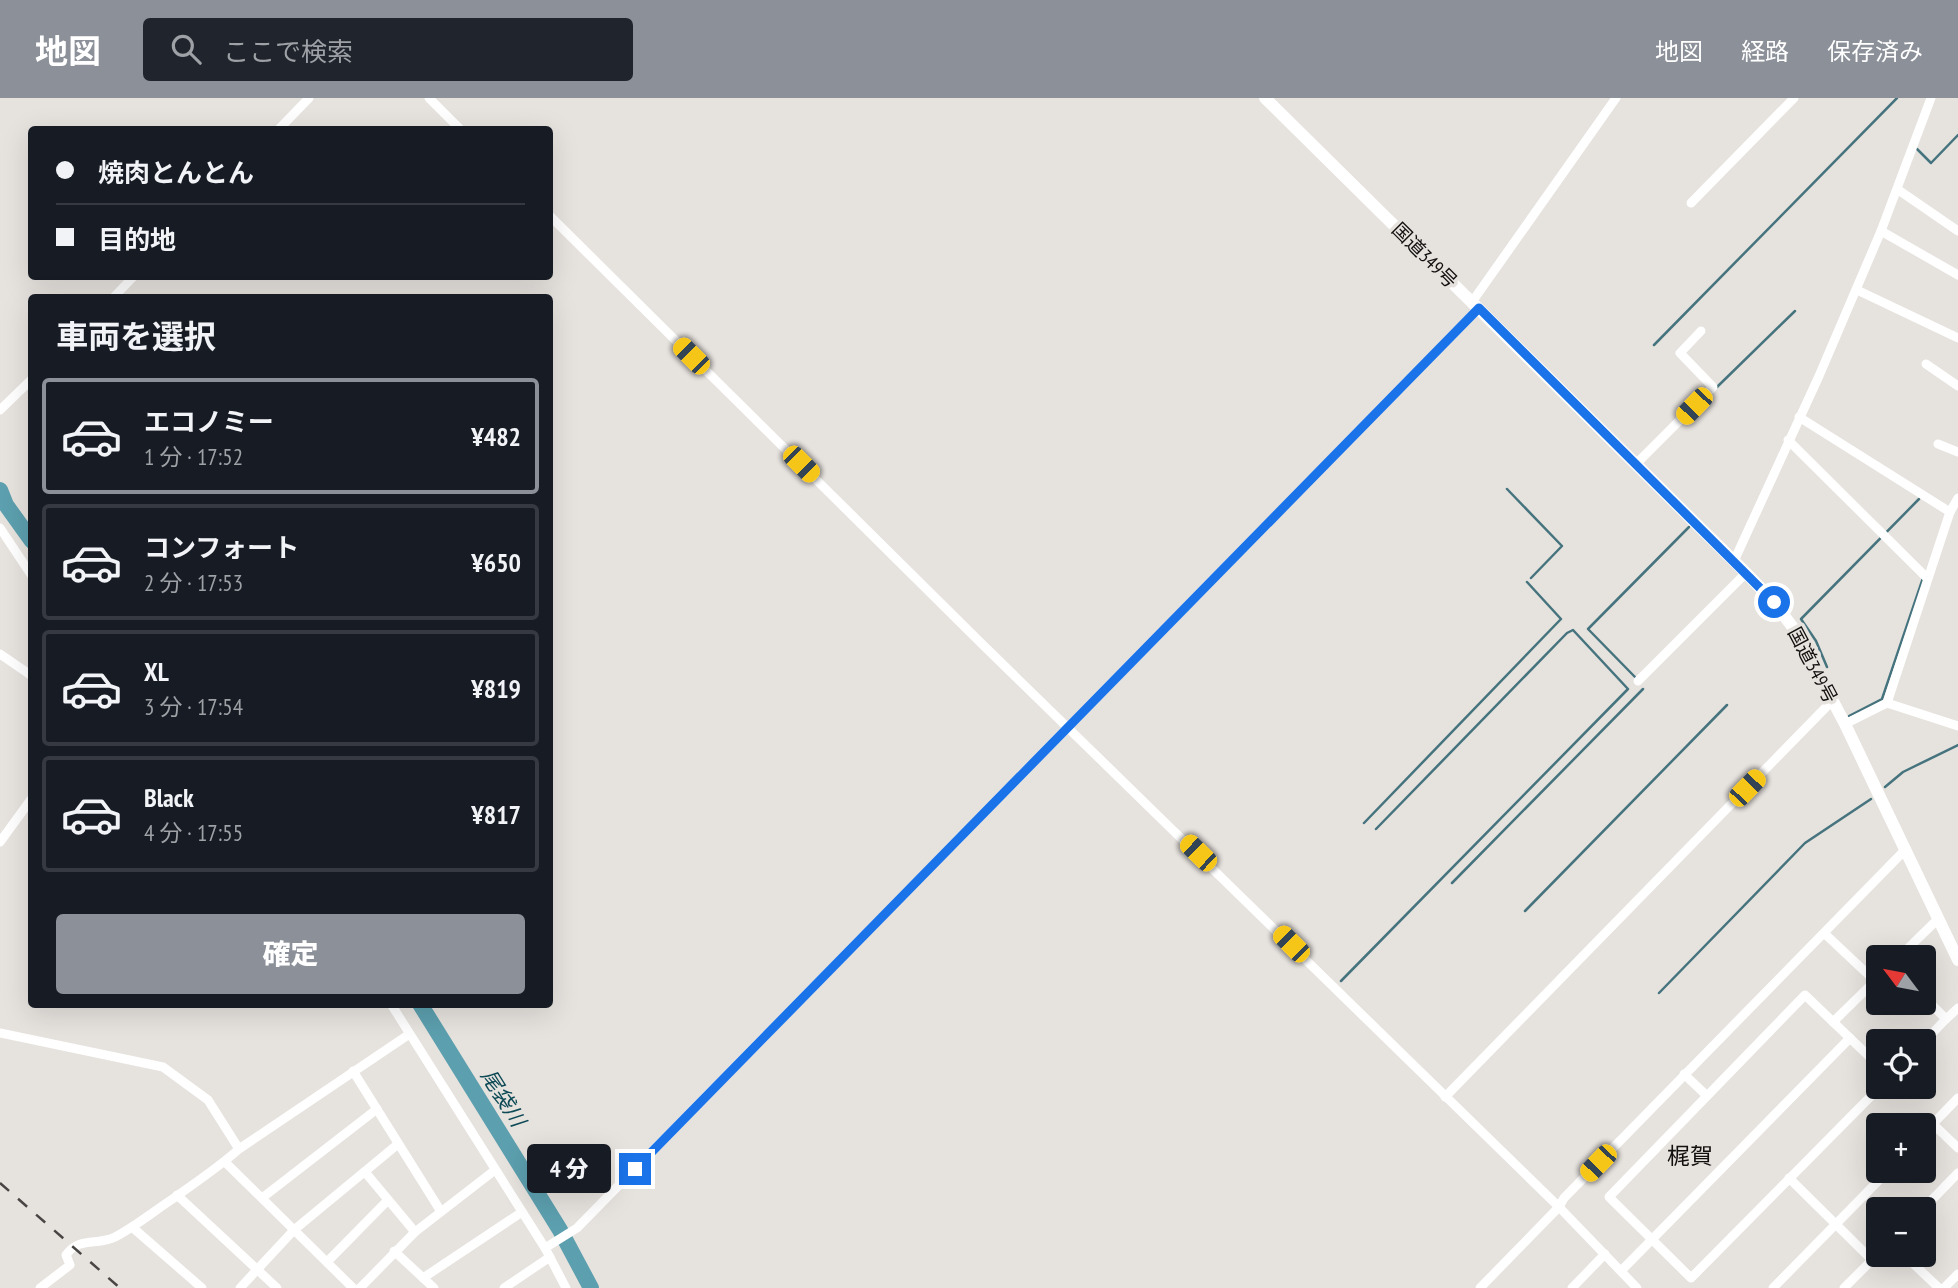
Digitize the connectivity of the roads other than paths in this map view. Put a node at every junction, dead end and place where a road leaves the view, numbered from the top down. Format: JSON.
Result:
{"nodes":[{"id":1,"x":309,"y":98,"type":"edge"},
{"id":2,"x":429,"y":98,"type":"edge"},
{"id":3,"x":1265,"y":98,"type":"edge"},
{"id":4,"x":1616,"y":98,"type":"edge"},
{"id":5,"x":1794,"y":98,"type":"edge"},
{"id":6,"x":1931,"y":98,"type":"edge"},
{"id":7,"x":282,"y":126,"type":"edge"},
{"id":8,"x":457,"y":126,"type":"edge"},
{"id":9,"x":1897,"y":189,"type":"junction"},
{"id":10,"x":1690,"y":203,"type":"dead end"},
{"id":11,"x":553,"y":219,"type":"edge"},
{"id":12,"x":1958,"y":231,"type":"edge"},
{"id":13,"x":1881,"y":232,"type":"junction"},
{"id":14,"x":1958,"y":275,"type":"edge"},
{"id":15,"x":130,"y":280,"type":"edge"},
{"id":16,"x":1857,"y":290,"type":"junction"},
{"id":17,"x":117,"y":294,"type":"edge"},
{"id":18,"x":1476,"y":305,"type":"junction"},
{"id":19,"x":1701,"y":331,"type":"dead end"},
{"id":20,"x":1958,"y":338,"type":"edge"},
{"id":21,"x":1926,"y":364,"type":"dead end"},
{"id":22,"x":28,"y":383,"type":"edge"},
{"id":23,"x":1958,"y":386,"type":"edge"},
{"id":24,"x":0,"y":410,"type":"edge"},
{"id":25,"x":1799,"y":417,"type":"junction"},
{"id":26,"x":1788,"y":440,"type":"junction"},
{"id":27,"x":1938,"y":444,"type":"dead end"},
{"id":28,"x":1958,"y":452,"type":"edge"},
{"id":29,"x":1636,"y":464,"type":"junction"},
{"id":30,"x":1958,"y":498,"type":"edge"},
{"id":31,"x":1950,"y":512,"type":"junction"},
{"id":32,"x":0,"y":528,"type":"edge"},
{"id":33,"x":1734,"y":561,"type":"junction"},
{"id":34,"x":28,"y":570,"type":"edge"},
{"id":35,"x":1746,"y":573,"type":"junction"},
{"id":36,"x":1927,"y":578,"type":"junction"},
{"id":37,"x":0,"y":654,"type":"edge"},
{"id":38,"x":28,"y":673,"type":"edge"},
{"id":39,"x":1638,"y":681,"type":"dead end"},
{"id":40,"x":1833,"y":701,"type":"junction"},
{"id":41,"x":1887,"y":704,"type":"junction"},
{"id":42,"x":1845,"y":724,"type":"junction"},
{"id":43,"x":1958,"y":726,"type":"edge"},
{"id":44,"x":1069,"y":728,"type":"junction"},
{"id":45,"x":28,"y":804,"type":"edge"},
{"id":46,"x":0,"y":842,"type":"edge"},
{"id":47,"x":1906,"y":849,"type":"junction"},
{"id":48,"x":1938,"y":919,"type":"junction"},
{"id":49,"x":1824,"y":933,"type":"junction"},
{"id":50,"x":1911,"y":945,"type":"edge"},
{"id":51,"x":1958,"y":960,"type":"edge"},
{"id":52,"x":1866,"y":970,"type":"edge"},
{"id":53,"x":1866,"y":989,"type":"edge"},
{"id":54,"x":393,"y":1008,"type":"edge"},
{"id":55,"x":1936,"y":1008,"type":"edge"},
{"id":56,"x":1958,"y":1008,"type":"edge"},
{"id":57,"x":1947,"y":1019,"type":"junction"},
{"id":58,"x":1833,"y":1022,"type":"junction"},
{"id":59,"x":1936,"y":1030,"type":"edge"},
{"id":60,"x":0,"y":1033,"type":"edge"},
{"id":61,"x":408,"y":1035,"type":"junction"},
{"id":62,"x":1850,"y":1038,"type":"junction"},
{"id":63,"x":1866,"y":1053,"type":"edge"},
{"id":64,"x":353,"y":1071,"type":"junction"},
{"id":65,"x":1684,"y":1074,"type":"junction"},
{"id":66,"x":1706,"y":1096,"type":"junction"},
{"id":67,"x":1445,"y":1097,"type":"junction"},
{"id":68,"x":1958,"y":1098,"type":"edge"},
{"id":69,"x":1868,"y":1099,"type":"edge"},
{"id":70,"x":377,"y":1109,"type":"junction"},
{"id":71,"x":1936,"y":1121,"type":"edge"},
{"id":72,"x":1936,"y":1127,"type":"edge"},
{"id":73,"x":398,"y":1144,"type":"junction"},
{"id":74,"x":1958,"y":1148,"type":"edge"},
{"id":75,"x":239,"y":1149,"type":"junction"},
{"id":76,"x":225,"y":1161,"type":"junction"},
{"id":77,"x":495,"y":1170,"type":"junction"},
{"id":78,"x":365,"y":1172,"type":"junction"},
{"id":79,"x":1958,"y":1173,"type":"edge"},
{"id":80,"x":1789,"y":1178,"type":"junction"},
{"id":81,"x":1876,"y":1183,"type":"edge"},
{"id":82,"x":177,"y":1195,"type":"junction"},
{"id":83,"x":1935,"y":1197,"type":"edge"},
{"id":84,"x":262,"y":1198,"type":"junction"},
{"id":85,"x":388,"y":1200,"type":"junction"},
{"id":86,"x":1559,"y":1207,"type":"junction"},
{"id":87,"x":440,"y":1210,"type":"junction"},
{"id":88,"x":522,"y":1212,"type":"junction"},
{"id":89,"x":1835,"y":1225,"type":"junction"},
{"id":90,"x":132,"y":1227,"type":"junction"},
{"id":91,"x":294,"y":1230,"type":"junction"},
{"id":92,"x":415,"y":1232,"type":"junction"},
{"id":93,"x":1651,"y":1239,"type":"junction"},
{"id":94,"x":549,"y":1250,"type":"junction"},
{"id":95,"x":1866,"y":1250,"type":"edge"},
{"id":96,"x":394,"y":1251,"type":"junction"},
{"id":97,"x":1605,"y":1254,"type":"junction"},
{"id":98,"x":327,"y":1262,"type":"junction"},
{"id":99,"x":1866,"y":1266,"type":"edge"},
{"id":100,"x":1917,"y":1267,"type":"edge"},
{"id":101,"x":257,"y":1269,"type":"junction"},
{"id":102,"x":1621,"y":1271,"type":"junction"},
{"id":103,"x":1957,"y":1277,"type":"edge"},
{"id":104,"x":423,"y":1278,"type":"junction"},
{"id":105,"x":40,"y":1288,"type":"edge"},
{"id":106,"x":202,"y":1288,"type":"edge"},
{"id":107,"x":240,"y":1288,"type":"edge"},
{"id":108,"x":277,"y":1288,"type":"edge"},
{"id":109,"x":353,"y":1288,"type":"edge"},
{"id":110,"x":360,"y":1288,"type":"edge"},
{"id":111,"x":434,"y":1288,"type":"edge"},
{"id":112,"x":504,"y":1288,"type":"edge"},
{"id":113,"x":566,"y":1288,"type":"edge"},
{"id":114,"x":1480,"y":1288,"type":"edge"},
{"id":115,"x":1572,"y":1288,"type":"edge"},
{"id":116,"x":1637,"y":1288,"type":"edge"},
{"id":117,"x":1773,"y":1288,"type":"edge"},
{"id":118,"x":1844,"y":1288,"type":"edge"},
{"id":119,"x":1941,"y":1288,"type":"edge"}],
"edges":[{"from":1,"to":7,"type":"street"},
{"from":2,"to":8,"type":"street"},
{"from":3,"to":18,"type":"highway","name":"国道349号"},
{"from":4,"to":18,"type":"street"},
{"from":5,"to":10,"type":"street"},
{"from":6,"to":9,"type":"street"},
{"from":9,"to":12,"type":"street"},
{"from":9,"to":13,"type":"street"},
{"from":11,"to":44,"type":"street"},
{"from":13,"to":14,"type":"street"},
{"from":13,"to":16,"type":"street"},
{"from":15,"to":17,"type":"street"},
{"from":16,"to":20,"type":"street"},
{"from":16,"to":25,"type":"street"},
{"from":18,"to":29,"type":"highway","name":"国道349号"},
{"from":18,"to":44,"type":"street"},
{"from":19,"to":29,"type":"street"},
{"from":21,"to":23,"type":"street"},
{"from":22,"to":24,"type":"street"},
{"from":25,"to":26,"type":"street"},
{"from":25,"to":31,"type":"street"},
{"from":26,"to":33,"type":"street"},
{"from":26,"to":36,"type":"street"},
{"from":27,"to":28,"type":"street"},
{"from":29,"to":33,"type":"highway","name":"国道349号"},
{"from":30,"to":31,"type":"street"},
{"from":31,"to":36,"type":"street"},
{"from":32,"to":34,"type":"street"},
{"from":33,"to":35,"type":"highway","name":"国道349号"},
{"from":35,"to":39,"type":"street"},
{"from":35,"to":40,"type":"highway","name":"国道349号"},
{"from":36,"to":41,"type":"street"},
{"from":37,"to":38,"type":"street"},
{"from":40,"to":42,"type":"highway","name":"国道349号"},
{"from":40,"to":67,"type":"street"},
{"from":41,"to":42,"type":"street"},
{"from":41,"to":43,"type":"street"},
{"from":42,"to":47,"type":"highway","name":"国道349号"},
{"from":44,"to":67,"type":"street"},
{"from":44,"to":94,"type":"street"},
{"from":45,"to":46,"type":"street"},
{"from":47,"to":48,"type":"highway","name":"国道349号"},
{"from":47,"to":49,"type":"street"},
{"from":48,"to":50,"type":"street"},
{"from":48,"to":51,"type":"highway","name":"国道349号"},
{"from":49,"to":52,"type":"street"},
{"from":49,"to":65,"type":"street"},
{"from":53,"to":58,"type":"street"},
{"from":54,"to":61,"type":"street"},
{"from":55,"to":57,"type":"street"},
{"from":56,"to":57,"type":"street"},
{"from":57,"to":59,"type":"street"},
{"from":58,"to":62,"type":"street"},
{"from":58,"to":66,"type":"street"},
{"from":60,"to":75,"type":"street"},
{"from":61,"to":64,"type":"street"},
{"from":61,"to":77,"type":"street"},
{"from":62,"to":63,"type":"street"},
{"from":62,"to":93,"type":"street"},
{"from":64,"to":70,"type":"street"},
{"from":64,"to":75,"type":"street"},
{"from":65,"to":66,"type":"street"},
{"from":65,"to":86,"type":"street"},
{"from":66,"to":93,"type":"street"},
{"from":67,"to":86,"type":"street"},
{"from":68,"to":71,"type":"street"},
{"from":69,"to":80,"type":"street"},
{"from":70,"to":73,"type":"street"},
{"from":70,"to":84,"type":"street"},
{"from":72,"to":74,"type":"street"},
{"from":73,"to":78,"type":"street"},
{"from":73,"to":87,"type":"street"},
{"from":75,"to":76,"type":"street"},
{"from":76,"to":82,"type":"street"},
{"from":76,"to":84,"type":"street"},
{"from":77,"to":87,"type":"street"},
{"from":77,"to":88,"type":"street"},
{"from":78,"to":85,"type":"street"},
{"from":78,"to":91,"type":"street"},
{"from":79,"to":83,"type":"street"},
{"from":80,"to":89,"type":"street"},
{"from":80,"to":93,"type":"street"},
{"from":81,"to":89,"type":"street"},
{"from":82,"to":90,"type":"street"},
{"from":82,"to":101,"type":"street"},
{"from":84,"to":91,"type":"street"},
{"from":85,"to":92,"type":"street"},
{"from":85,"to":98,"type":"street"},
{"from":86,"to":97,"type":"street"},
{"from":86,"to":114,"type":"street"},
{"from":87,"to":92,"type":"street"},
{"from":88,"to":94,"type":"street"},
{"from":88,"to":104,"type":"street"},
{"from":89,"to":95,"type":"street"},
{"from":89,"to":117,"type":"street"},
{"from":90,"to":105,"type":"street"},
{"from":90,"to":106,"type":"street"},
{"from":91,"to":98,"type":"street"},
{"from":91,"to":101,"type":"street"},
{"from":92,"to":96,"type":"street"},
{"from":93,"to":102,"type":"street"},
{"from":94,"to":112,"type":"street"},
{"from":94,"to":113,"type":"street"},
{"from":96,"to":104,"type":"street"},
{"from":96,"to":110,"type":"street"},
{"from":97,"to":102,"type":"street"},
{"from":97,"to":115,"type":"street"},
{"from":98,"to":109,"type":"street"},
{"from":99,"to":118,"type":"street"},
{"from":100,"to":119,"type":"street"},
{"from":101,"to":107,"type":"street"},
{"from":101,"to":108,"type":"street"},
{"from":102,"to":116,"type":"street"},
{"from":103,"to":119,"type":"street"},
{"from":104,"to":111,"type":"street"}]}
